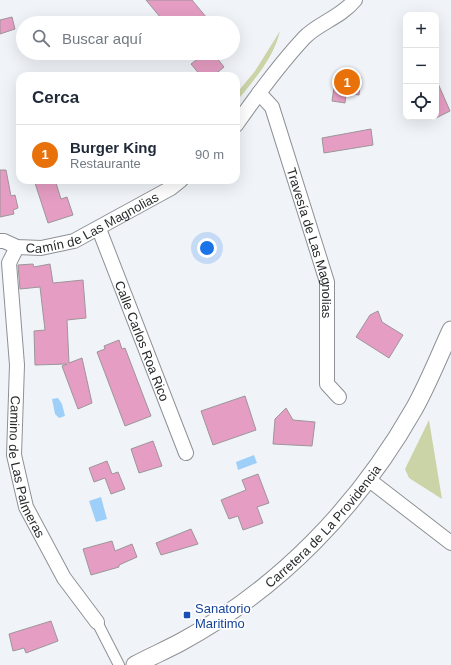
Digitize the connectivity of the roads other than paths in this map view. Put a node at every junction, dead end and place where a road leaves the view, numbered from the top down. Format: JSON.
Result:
{"nodes":[{"id":1,"x":355,"y":0,"type":"edge"},
{"id":2,"x":259,"y":93,"type":"junction"},
{"id":3,"x":240,"y":119,"type":"edge"},
{"id":4,"x":176,"y":184,"type":"edge"},
{"id":5,"x":99,"y":229,"type":"junction"},
{"id":6,"x":0,"y":241,"type":"edge"},
{"id":7,"x":17,"y":248,"type":"junction"},
{"id":8,"x":451,"y":330,"type":"edge"},
{"id":9,"x":339,"y":397,"type":"dead end"},
{"id":10,"x":186,"y":453,"type":"dead end"},
{"id":11,"x":368,"y":479,"type":"junction"},
{"id":12,"x":451,"y":543,"type":"edge"},
{"id":13,"x":97,"y":622,"type":"joint"},
{"id":14,"x":120,"y":665,"type":"edge"},
{"id":15,"x":135,"y":665,"type":"edge"}],
"edges":[{"from":1,"to":2,"type":"street"},
{"from":2,"to":3,"type":"street"},
{"from":2,"to":9,"type":"street","name":"Travesía de Las Magnolias"},
{"from":4,"to":5,"type":"street","name":"Camín de Las Magnolias"},
{"from":5,"to":7,"type":"street","name":"Camín de Las Magnolias"},
{"from":5,"to":10,"type":"street","name":"Calle Carlos Roa Rico"},
{"from":6,"to":7,"type":"street","name":"Camín de Las Magnolias"},
{"from":7,"to":13,"type":"street","name":"Camino de Las Palmeras"},
{"from":8,"to":11,"type":"street","name":"Carretera de La Providencia"},
{"from":11,"to":12,"type":"street"},
{"from":11,"to":15,"type":"street","name":"Carretera de La Providencia"},
{"from":13,"to":14,"type":"street","name":"Camino de Las Palmeras"}]}
